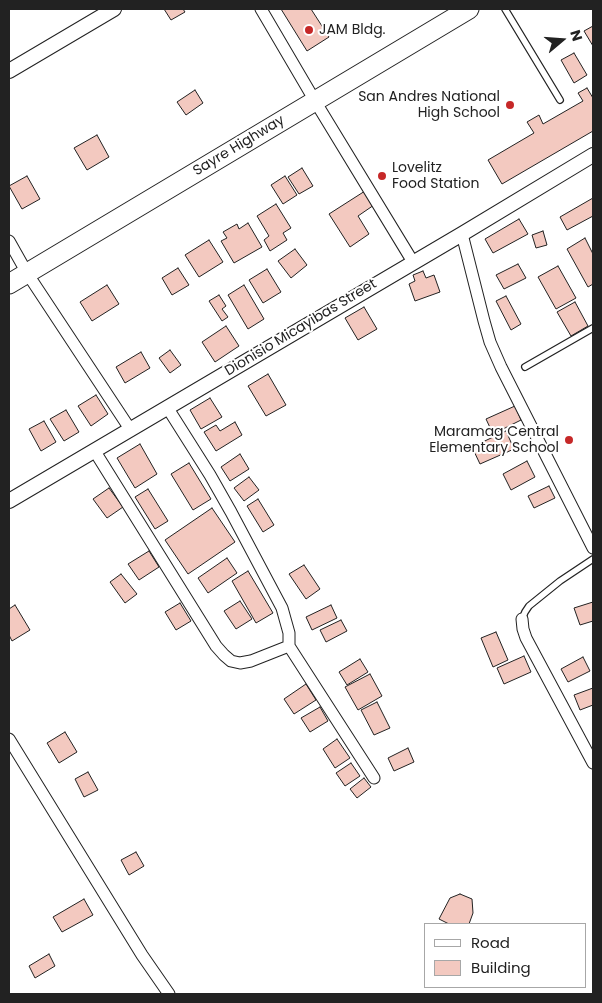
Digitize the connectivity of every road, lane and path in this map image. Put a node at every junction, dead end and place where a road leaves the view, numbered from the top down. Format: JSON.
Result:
{"nodes":[{"id":1,"x":114,"y":9,"type":"edge"},
{"id":2,"x":261,"y":9,"type":"edge"},
{"id":3,"x":469,"y":9,"type":"edge"},
{"id":4,"x":505,"y":9,"type":"edge"},
{"id":5,"x":9,"y":70,"type":"edge"},
{"id":6,"x":560,"y":100,"type":"dead end"},
{"id":7,"x":315,"y":101,"type":"junction"},
{"id":8,"x":593,"y":155,"type":"edge"},
{"id":9,"x":462,"y":234,"type":"junction"},
{"id":10,"x":9,"y":241,"type":"edge"},
{"id":11,"x":413,"y":262,"type":"junction"},
{"id":12,"x":27,"y":273,"type":"junction"},
{"id":13,"x":9,"y":284,"type":"edge"},
{"id":14,"x":593,"y":328,"type":"edge"},
{"id":15,"x":524,"y":368,"type":"dead end"},
{"id":16,"x":167,"y":407,"type":"junction"},
{"id":17,"x":130,"y":429,"type":"junction"},
{"id":18,"x":94,"y":450,"type":"junction"},
{"id":19,"x":9,"y":501,"type":"edge"},
{"id":20,"x":593,"y":548,"type":"edge"},
{"id":21,"x":593,"y":559,"type":"edge"},
{"id":22,"x":522,"y":619,"type":"joint"},
{"id":23,"x":289,"y":646,"type":"junction"},
{"id":24,"x":9,"y":739,"type":"edge"},
{"id":25,"x":593,"y":763,"type":"edge"},
{"id":26,"x":374,"y":778,"type":"dead end"},
{"id":27,"x":169,"y":994,"type":"edge"}],
"edges":[{"from":1,"to":5,"type":"street"},
{"from":2,"to":7,"type":"street"},
{"from":3,"to":7,"type":"highway","name":"Sayre Highway"},
{"from":4,"to":6,"type":"lane"},
{"from":7,"to":11,"type":"street"},
{"from":7,"to":12,"type":"highway","name":"Sayre Highway"},
{"from":8,"to":9,"type":"street","name":"Dionisio Micayibas Street"},
{"from":9,"to":11,"type":"street","name":"Dionisio Micayibas Street"},
{"from":9,"to":20,"type":"street"},
{"from":10,"to":12,"type":"street"},
{"from":11,"to":16,"type":"street","name":"Dionisio Micayibas Street"},
{"from":12,"to":13,"type":"highway","name":"Sayre Highway"},
{"from":12,"to":17,"type":"street"},
{"from":14,"to":15,"type":"lane"},
{"from":16,"to":17,"type":"street","name":"Dionisio Micayibas Street"},
{"from":16,"to":23,"type":"street"},
{"from":17,"to":18,"type":"street","name":"Dionisio Micayibas Street"},
{"from":18,"to":19,"type":"street","name":"Dionisio Micayibas Street"},
{"from":18,"to":23,"type":"street"},
{"from":21,"to":22,"type":"lane"},
{"from":22,"to":25,"type":"street"},
{"from":23,"to":26,"type":"street"},
{"from":24,"to":27,"type":"street"}]}
